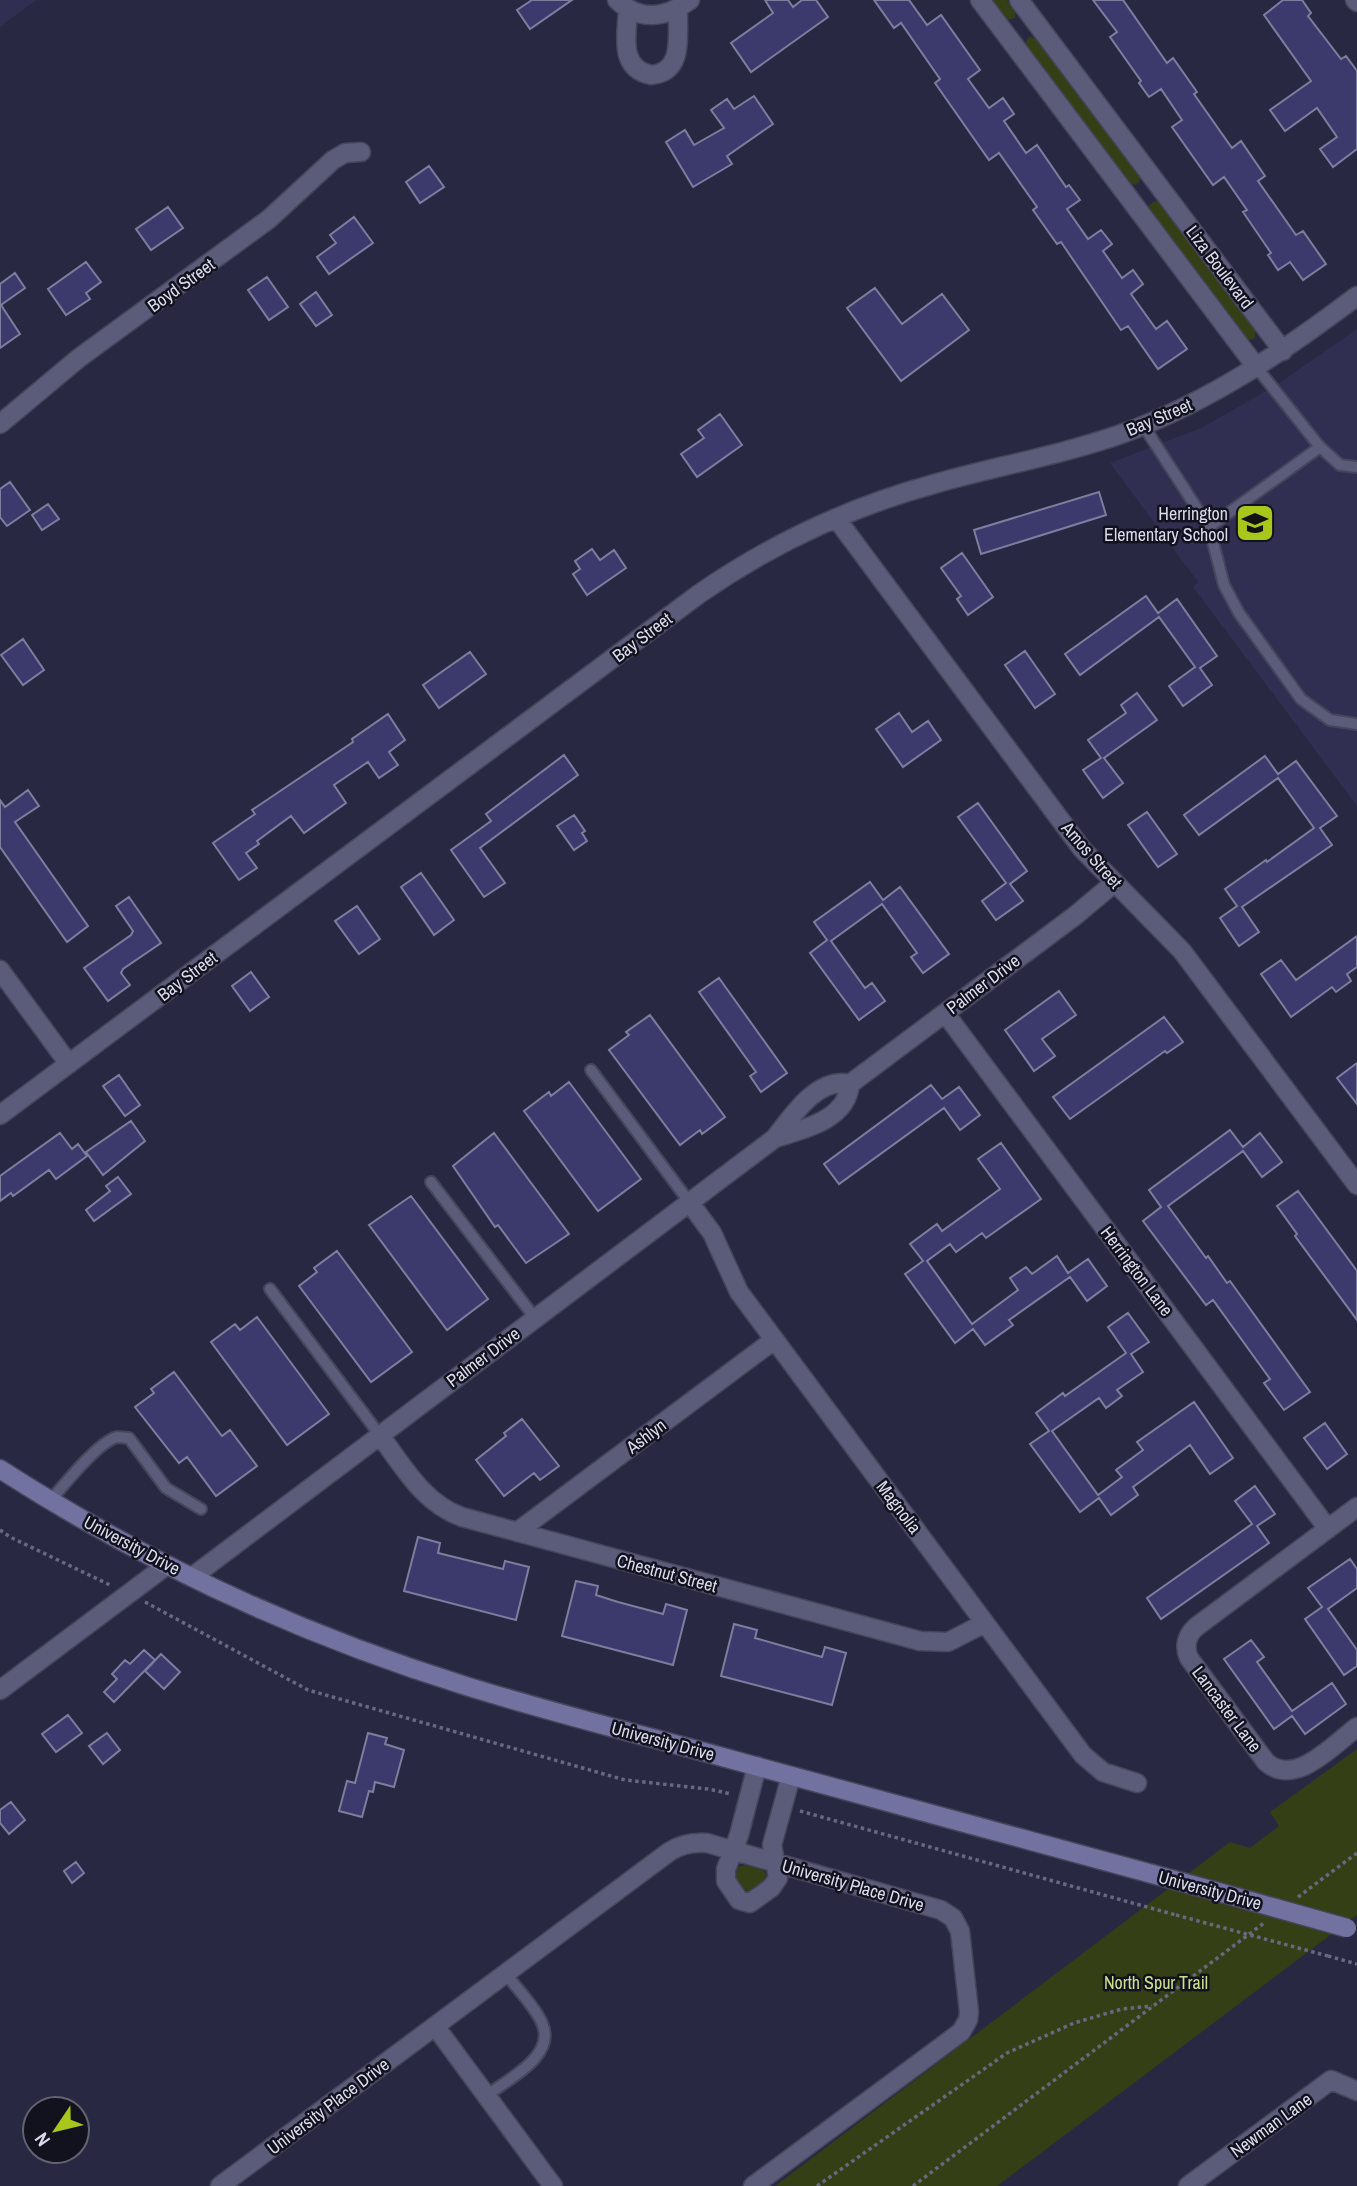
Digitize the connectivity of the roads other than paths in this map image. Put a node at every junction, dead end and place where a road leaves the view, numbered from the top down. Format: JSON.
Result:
{"nodes":[{"id":1,"x":980,"y":0,"type":"edge"},
{"id":2,"x":1019,"y":0,"type":"edge"},
{"id":3,"x":623,"y":5,"type":"edge"},
{"id":4,"x":684,"y":5,"type":"edge"},
{"id":5,"x":1033,"y":18,"type":"junction"},
{"id":6,"x":1008,"y":37,"type":"junction"},
{"id":7,"x":361,"y":152,"type":"dead end"},
{"id":8,"x":1157,"y":183,"type":"junction"},
{"id":9,"x":1132,"y":202,"type":"junction"},
{"id":10,"x":1357,"y":296,"type":"edge"},
{"id":11,"x":1283,"y":351,"type":"junction"},
{"id":12,"x":1257,"y":368,"type":"junction"},
{"id":13,"x":0,"y":424,"type":"edge"},
{"id":14,"x":1143,"y":425,"type":"junction"},
{"id":15,"x":1320,"y":447,"type":"junction"},
{"id":16,"x":1357,"y":467,"type":"edge"},
{"id":17,"x":835,"y":518,"type":"junction"},
{"id":18,"x":1209,"y":527,"type":"junction"},
{"id":19,"x":1357,"y":724,"type":"edge"},
{"id":20,"x":1114,"y":883,"type":"junction"},
{"id":21,"x":0,"y":970,"type":"edge"},
{"id":22,"x":945,"y":1013,"type":"junction"},
{"id":23,"x":69,"y":1064,"type":"junction"},
{"id":24,"x":591,"y":1070,"type":"dead end"},
{"id":25,"x":850,"y":1084,"type":"junction"},
{"id":26,"x":0,"y":1115,"type":"edge"},
{"id":27,"x":775,"y":1138,"type":"junction"},
{"id":28,"x":431,"y":1182,"type":"dead end"},
{"id":29,"x":1357,"y":1185,"type":"edge"},
{"id":30,"x":690,"y":1203,"type":"junction"},
{"id":31,"x":270,"y":1289,"type":"dead end"},
{"id":32,"x":535,"y":1318,"type":"junction"},
{"id":33,"x":774,"y":1340,"type":"junction"},
{"id":34,"x":379,"y":1434,"type":"junction"},
{"id":35,"x":0,"y":1469,"type":"edge"},
{"id":36,"x":50,"y":1501,"type":"junction"},
{"id":37,"x":1357,"y":1507,"type":"edge"},
{"id":38,"x":201,"y":1509,"type":"dead end"},
{"id":39,"x":1328,"y":1529,"type":"junction"},
{"id":40,"x":517,"y":1532,"type":"junction"},
{"id":41,"x":167,"y":1565,"type":"junction"},
{"id":42,"x":192,"y":1577,"type":"junction"},
{"id":43,"x":985,"y":1623,"type":"junction"},
{"id":44,"x":0,"y":1690,"type":"edge"},
{"id":45,"x":1357,"y":1727,"type":"edge"},
{"id":46,"x":757,"y":1766,"type":"junction"},
{"id":47,"x":791,"y":1776,"type":"junction"},
{"id":48,"x":1137,"y":1783,"type":"dead end"},
{"id":49,"x":733,"y":1851,"type":"junction"},
{"id":50,"x":775,"y":1864,"type":"junction"},
{"id":51,"x":1352,"y":1929,"type":"edge"},
{"id":52,"x":506,"y":1974,"type":"junction"},
{"id":53,"x":435,"y":2026,"type":"junction"},
{"id":54,"x":1357,"y":2091,"type":"edge"},
{"id":55,"x":486,"y":2096,"type":"junction"},
{"id":56,"x":220,"y":2186,"type":"edge"},
{"id":57,"x":553,"y":2186,"type":"edge"},
{"id":58,"x":753,"y":2186,"type":"edge"},
{"id":59,"x":1188,"y":2186,"type":"edge"}],
"edges":[{"from":1,"to":6,"type":"street","name":"Liza Boulevard"},
{"from":2,"to":5,"type":"street","name":"Liza Boulevard"},
{"from":3,"to":4,"type":"street"},
{"from":3,"to":4,"type":"street"},
{"from":5,"to":6,"type":"street"},
{"from":5,"to":8,"type":"street","name":"Liza Boulevard"},
{"from":6,"to":9,"type":"street","name":"Liza Boulevard"},
{"from":7,"to":13,"type":"street","name":"Boyd Street"},
{"from":8,"to":9,"type":"street"},
{"from":8,"to":11,"type":"street","name":"Liza Boulevard"},
{"from":9,"to":12,"type":"street","name":"Liza Boulevard"},
{"from":10,"to":11,"type":"street","name":"Bay Street"},
{"from":11,"to":12,"type":"street","name":"Bay Street"},
{"from":12,"to":14,"type":"street","name":"Bay Street"},
{"from":12,"to":15,"type":"lane"},
{"from":14,"to":17,"type":"street","name":"Bay Street"},
{"from":14,"to":18,"type":"lane"},
{"from":15,"to":16,"type":"lane"},
{"from":15,"to":18,"type":"lane"},
{"from":17,"to":20,"type":"street","name":"Amos Street"},
{"from":17,"to":23,"type":"street","name":"Bay Street"},
{"from":18,"to":19,"type":"lane"},
{"from":20,"to":22,"type":"street","name":"Palmer Drive"},
{"from":20,"to":29,"type":"street","name":"Amos Street"},
{"from":21,"to":23,"type":"street"},
{"from":22,"to":25,"type":"street","name":"Palmer Drive"},
{"from":22,"to":39,"type":"street","name":"Herrington Lane"},
{"from":23,"to":26,"type":"street","name":"Bay Street"},
{"from":24,"to":30,"type":"lane"},
{"from":25,"to":27,"type":"street","name":"Palmer Drive"},
{"from":25,"to":27,"type":"street","name":"Palmer Drive"},
{"from":27,"to":30,"type":"street","name":"Palmer Drive"},
{"from":28,"to":32,"type":"lane"},
{"from":30,"to":32,"type":"street","name":"Palmer Drive"},
{"from":30,"to":33,"type":"street","name":"Magnolia"},
{"from":31,"to":34,"type":"lane"},
{"from":32,"to":34,"type":"street","name":"Palmer Drive"},
{"from":33,"to":40,"type":"street","name":"Ashlyn"},
{"from":33,"to":43,"type":"street","name":"Magnolia"},
{"from":34,"to":40,"type":"street","name":"Chestnut Street"},
{"from":34,"to":42,"type":"street","name":"Palmer Drive"},
{"from":35,"to":36,"type":"main road","name":"University Drive"},
{"from":36,"to":38,"type":"lane"},
{"from":36,"to":41,"type":"main road","name":"University Drive"},
{"from":37,"to":39,"type":"street","name":"Lancaster Lane"},
{"from":39,"to":45,"type":"street","name":"Lancaster Lane"},
{"from":40,"to":43,"type":"street","name":"Chestnut Street"},
{"from":41,"to":42,"type":"main road","name":"University Drive"},
{"from":41,"to":44,"type":"street"},
{"from":42,"to":46,"type":"main road","name":"University Drive"},
{"from":43,"to":48,"type":"street","name":"Magnolia"},
{"from":46,"to":47,"type":"main road","name":"University Drive"},
{"from":46,"to":49,"type":"street"},
{"from":47,"to":50,"type":"street"},
{"from":47,"to":51,"type":"main road","name":"University Drive","bridge":true},
{"from":49,"to":50,"type":"street","name":"University Place Drive"},
{"from":49,"to":50,"type":"street"},
{"from":49,"to":52,"type":"street","name":"University Place Drive"},
{"from":50,"to":58,"type":"street","name":"University Place Drive"},
{"from":52,"to":53,"type":"street","name":"University Place Drive"},
{"from":52,"to":55,"type":"lane"},
{"from":53,"to":55,"type":"street"},
{"from":53,"to":56,"type":"street","name":"University Place Drive"},
{"from":54,"to":59,"type":"street","name":"Newman Lane"},
{"from":55,"to":57,"type":"street"}]}
